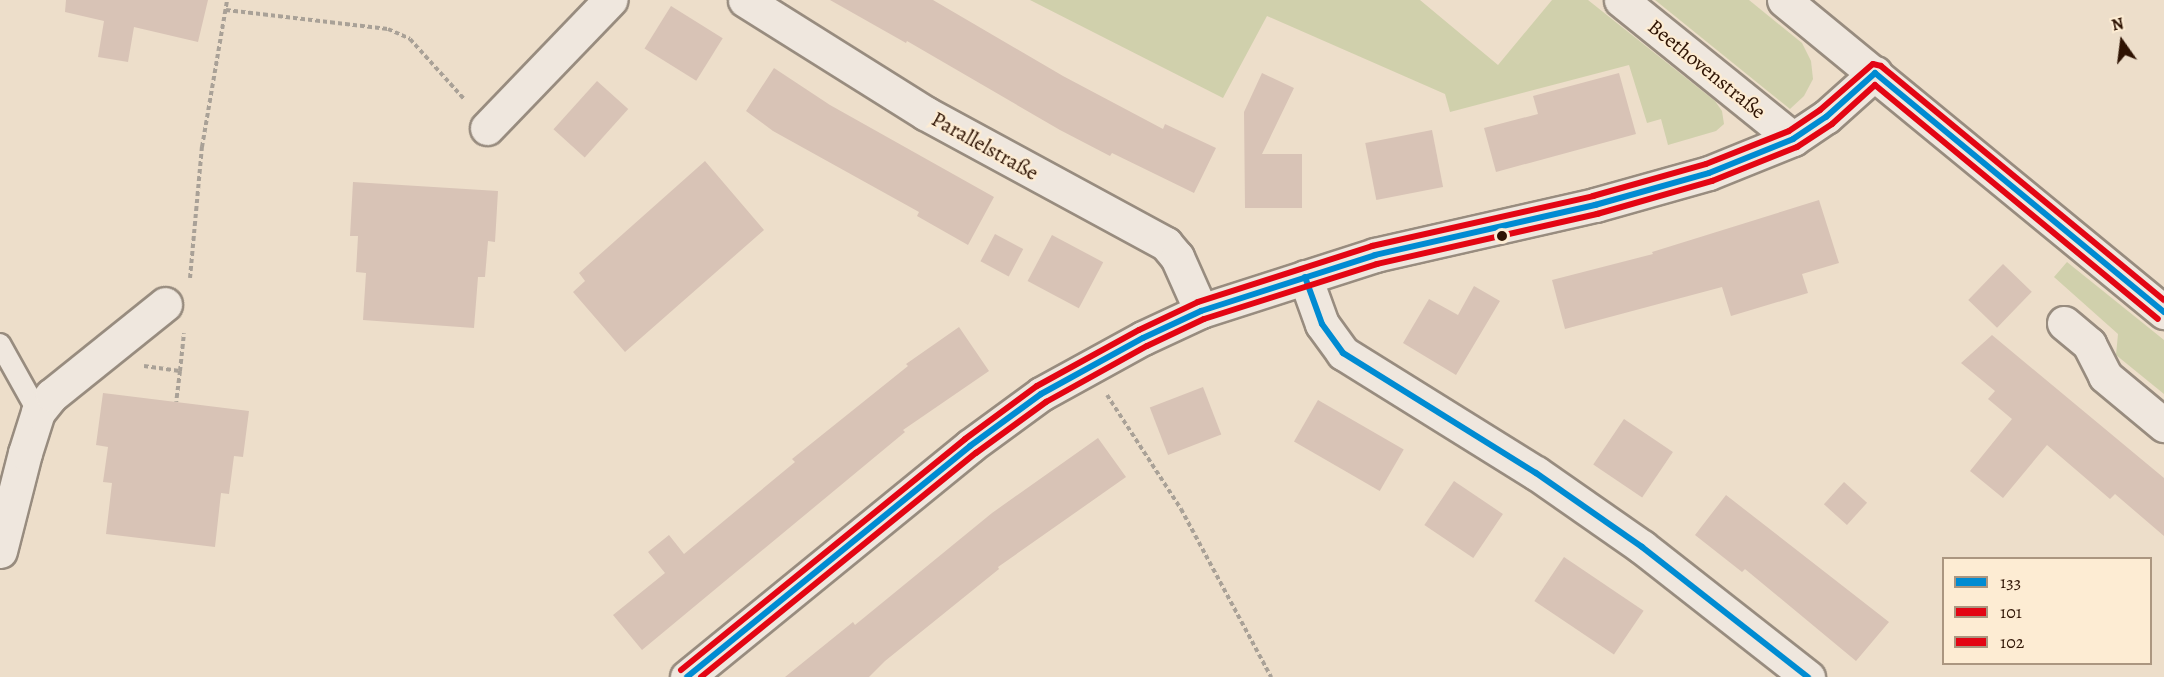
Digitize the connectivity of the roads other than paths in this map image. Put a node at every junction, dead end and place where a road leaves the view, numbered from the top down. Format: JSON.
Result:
{"nodes":[{"id":1,"x":610,"y":0,"type":"edge"},
{"id":2,"x":745,"y":0,"type":"edge"},
{"id":3,"x":1621,"y":0,"type":"edge"},
{"id":4,"x":1784,"y":0,"type":"edge"},
{"id":5,"x":1875,"y":74,"type":"junction"},
{"id":6,"x":487,"y":128,"type":"road end"},
{"id":7,"x":1793,"y":139,"type":"junction"},
{"id":8,"x":1305,"y":277,"type":"junction"},
{"id":9,"x":165,"y":303,"type":"road end"},
{"id":10,"x":1201,"y":311,"type":"junction"},
{"id":11,"x":2164,"y":312,"type":"edge"},
{"id":12,"x":2064,"y":323,"type":"dead end"},
{"id":13,"x":0,"y":344,"type":"edge"},
{"id":14,"x":38,"y":412,"type":"junction"},
{"id":15,"x":2164,"y":425,"type":"edge"},
{"id":16,"x":0,"y":551,"type":"edge"},
{"id":17,"x":687,"y":677,"type":"edge"},
{"id":18,"x":1808,"y":677,"type":"edge"}],
"edges":[{"from":1,"to":6,"type":"street"},
{"from":2,"to":10,"type":"street","name":"Parallelstraße"},
{"from":3,"to":7,"type":"street","name":"Beethovenstraße"},
{"from":4,"to":5,"type":"street"},
{"from":5,"to":7,"type":"street"},
{"from":5,"to":11,"type":"street"},
{"from":7,"to":8,"type":"street"},
{"from":8,"to":10,"type":"street"},
{"from":8,"to":18,"type":"street"},
{"from":9,"to":14,"type":"street"},
{"from":10,"to":17,"type":"street"},
{"from":12,"to":15,"type":"street"},
{"from":13,"to":14,"type":"lane"},
{"from":14,"to":16,"type":"street"}]}
